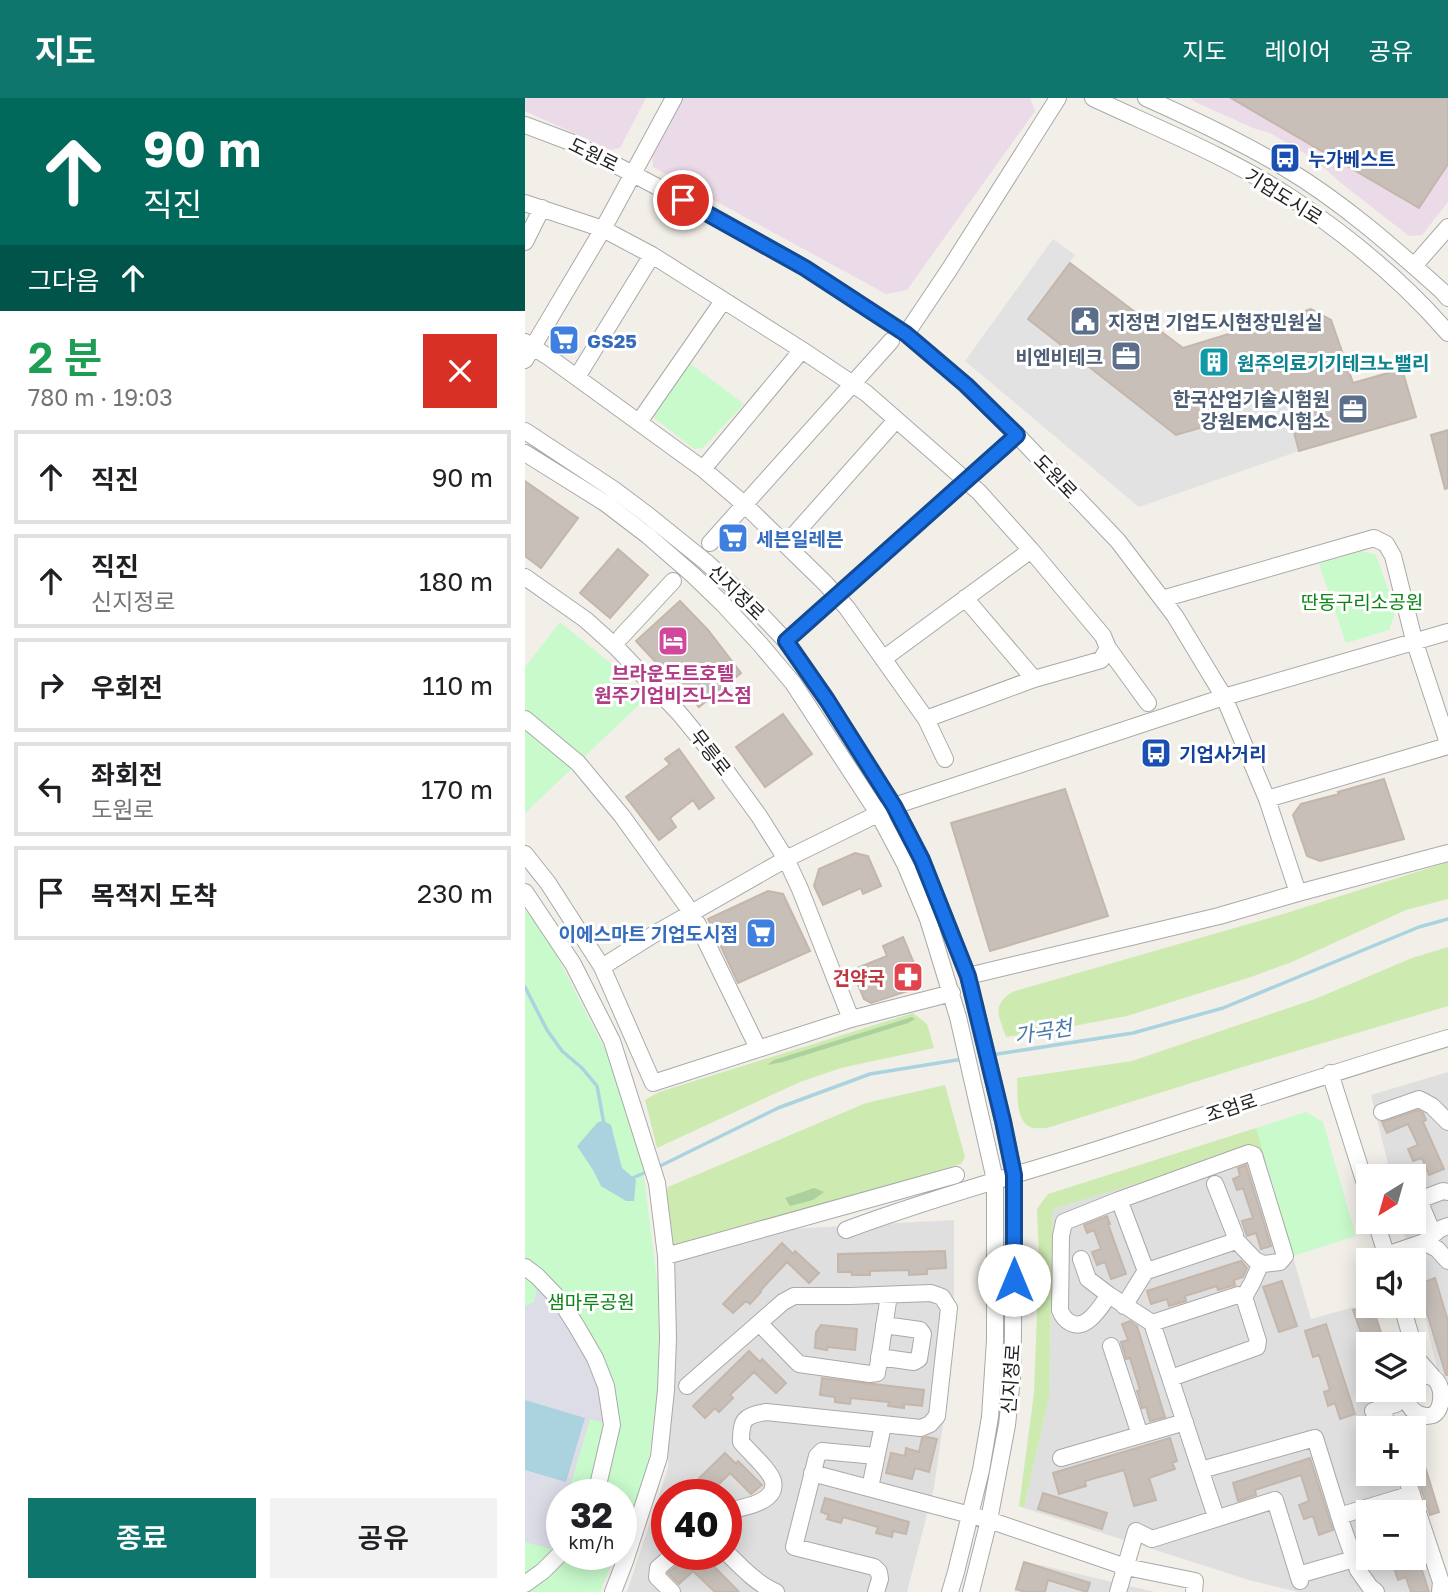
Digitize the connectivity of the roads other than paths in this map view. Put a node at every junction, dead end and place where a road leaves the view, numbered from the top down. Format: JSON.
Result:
{"nodes":[{"id":1,"x":674,"y":98,"type":"edge"},
{"id":2,"x":1058,"y":98,"type":"edge"},
{"id":3,"x":1093,"y":98,"type":"edge"},
{"id":4,"x":1146,"y":98,"type":"edge"},
{"id":5,"x":525,"y":125,"type":"edge"},
{"id":6,"x":633,"y":174,"type":"junction"},
{"id":7,"x":525,"y":203,"type":"edge"},
{"id":8,"x":542,"y":208,"type":"junction"},
{"id":9,"x":1448,"y":227,"type":"edge"},
{"id":10,"x":603,"y":229,"type":"junction"},
{"id":11,"x":525,"y":242,"type":"edge"},
{"id":12,"x":652,"y":255,"type":"junction"},
{"id":13,"x":1414,"y":266,"type":"junction"},
{"id":14,"x":1448,"y":298,"type":"edge"},
{"id":15,"x":723,"y":301,"type":"junction"},
{"id":16,"x":1448,"y":333,"type":"edge"},
{"id":17,"x":899,"y":338,"type":"junction"},
{"id":18,"x":528,"y":349,"type":"edge"},
{"id":19,"x":801,"y":350,"type":"junction"},
{"id":20,"x":577,"y":377,"type":"junction"},
{"id":21,"x":859,"y":389,"type":"junction"},
{"id":22,"x":896,"y":420,"type":"junction"},
{"id":23,"x":639,"y":422,"type":"junction"},
{"id":24,"x":525,"y":431,"type":"edge"},
{"id":25,"x":1017,"y":435,"type":"junction"},
{"id":26,"x":525,"y":453,"type":"edge"},
{"id":27,"x":703,"y":469,"type":"junction"},
{"id":28,"x":967,"y":481,"type":"junction"},
{"id":29,"x":748,"y":508,"type":"junction"},
{"id":30,"x":710,"y":543,"type":"dead end"},
{"id":31,"x":786,"y":544,"type":"junction"},
{"id":32,"x":1031,"y":550,"type":"junction"},
{"id":33,"x":525,"y":577,"type":"edge"},
{"id":34,"x":673,"y":580,"type":"dead end"},
{"id":35,"x":837,"y":595,"type":"junction"},
{"id":36,"x":965,"y":598,"type":"junction"},
{"id":37,"x":1161,"y":598,"type":"junction"},
{"id":38,"x":1448,"y":632,"type":"edge"},
{"id":39,"x":621,"y":637,"type":"dead end"},
{"id":40,"x":1414,"y":640,"type":"junction"},
{"id":41,"x":786,"y":641,"type":"junction"},
{"id":42,"x":1108,"y":648,"type":"junction"},
{"id":43,"x":883,"y":659,"type":"junction"},
{"id":44,"x":1034,"y":679,"type":"junction"},
{"id":45,"x":1224,"y":697,"type":"junction"},
{"id":46,"x":1148,"y":703,"type":"dead end"},
{"id":47,"x":525,"y":719,"type":"edge"},
{"id":48,"x":926,"y":719,"type":"junction"},
{"id":49,"x":1448,"y":745,"type":"edge"},
{"id":50,"x":945,"y":759,"type":"dead end"},
{"id":51,"x":1267,"y":799,"type":"junction"},
{"id":52,"x":894,"y":806,"type":"junction"},
{"id":53,"x":878,"y":813,"type":"junction"},
{"id":54,"x":1448,"y":853,"type":"edge"},
{"id":55,"x":525,"y":854,"type":"edge"},
{"id":56,"x":786,"y":859,"type":"junction"},
{"id":57,"x":525,"y":892,"type":"edge"},
{"id":58,"x":1298,"y":892,"type":"junction"},
{"id":59,"x":686,"y":905,"type":"dead end"},
{"id":60,"x":697,"y":923,"type":"dead end"},
{"id":61,"x":601,"y":967,"type":"junction"},
{"id":62,"x":968,"y":976,"type":"junction"},
{"id":63,"x":952,"y":993,"type":"junction"},
{"id":64,"x":851,"y":1019,"type":"junction"},
{"id":65,"x":1448,"y":1038,"type":"edge"},
{"id":66,"x":755,"y":1042,"type":"dead end"},
{"id":67,"x":1330,"y":1073,"type":"junction"},
{"id":68,"x":1382,"y":1112,"type":"dead end"},
{"id":69,"x":1448,"y":1122,"type":"edge"},
{"id":70,"x":1359,"y":1164,"type":"edge"},
{"id":71,"x":956,"y":1175,"type":"dead end"},
{"id":72,"x":1014,"y":1175,"type":"junction"},
{"id":73,"x":995,"y":1180,"type":"junction"},
{"id":74,"x":1215,"y":1184,"type":"dead end"},
{"id":75,"x":1448,"y":1192,"type":"edge"},
{"id":76,"x":1123,"y":1210,"type":"dead end"},
{"id":77,"x":1448,"y":1226,"type":"edge"},
{"id":78,"x":846,"y":1230,"type":"dead end"},
{"id":79,"x":1234,"y":1238,"type":"junction"},
{"id":80,"x":1428,"y":1238,"type":"junction"},
{"id":81,"x":1406,"y":1248,"type":"edge"},
{"id":82,"x":666,"y":1256,"type":"junction"},
{"id":83,"x":1081,"y":1259,"type":"dead end"},
{"id":84,"x":1448,"y":1261,"type":"edge"},
{"id":85,"x":1261,"y":1263,"type":"junction"},
{"id":86,"x":525,"y":1267,"type":"edge"},
{"id":87,"x":1147,"y":1269,"type":"junction"},
{"id":88,"x":889,"y":1295,"type":"junction"},
{"id":89,"x":1109,"y":1295,"type":"junction"},
{"id":90,"x":1244,"y":1297,"type":"junction"},
{"id":91,"x":1124,"y":1306,"type":"junction"},
{"id":92,"x":1152,"y":1323,"type":"junction"},
{"id":93,"x":760,"y":1324,"type":"junction"},
{"id":94,"x":884,"y":1325,"type":"junction"},
{"id":95,"x":1111,"y":1346,"type":"dead end"},
{"id":96,"x":879,"y":1357,"type":"junction"},
{"id":97,"x":1426,"y":1374,"type":"edge"},
{"id":98,"x":1171,"y":1378,"type":"junction"},
{"id":99,"x":687,"y":1386,"type":"dead end"},
{"id":100,"x":1448,"y":1395,"type":"edge"},
{"id":101,"x":1397,"y":1402,"type":"edge"},
{"id":102,"x":1408,"y":1402,"type":"edge"},
{"id":103,"x":1415,"y":1412,"type":"junction"},
{"id":104,"x":1382,"y":1416,"type":"edge"},
{"id":105,"x":1384,"y":1416,"type":"edge"},
{"id":106,"x":1185,"y":1422,"type":"junction"},
{"id":107,"x":883,"y":1425,"type":"junction"},
{"id":108,"x":1140,"y":1435,"type":"junction"},
{"id":109,"x":876,"y":1456,"type":"junction"},
{"id":110,"x":1061,"y":1458,"type":"dead end"},
{"id":111,"x":1201,"y":1470,"type":"junction"},
{"id":112,"x":812,"y":1473,"type":"junction"},
{"id":113,"x":599,"y":1479,"type":"edge"},
{"id":114,"x":1409,"y":1486,"type":"edge"},
{"id":115,"x":870,"y":1488,"type":"junction"},
{"id":116,"x":1412,"y":1494,"type":"junction"},
{"id":117,"x":742,"y":1505,"type":"edge"},
{"id":118,"x":969,"y":1514,"type":"junction"},
{"id":119,"x":1216,"y":1517,"type":"junction"},
{"id":120,"x":1339,"y":1517,"type":"junction"},
{"id":121,"x":989,"y":1520,"type":"junction"},
{"id":122,"x":1354,"y":1559,"type":"junction"},
{"id":123,"x":742,"y":1567,"type":"edge"},
{"id":124,"x":1126,"y":1567,"type":"junction"},
{"id":125,"x":546,"y":1568,"type":"edge"},
{"id":126,"x":658,"y":1570,"type":"edge"},
{"id":127,"x":525,"y":1584,"type":"edge"},
{"id":128,"x":613,"y":1592,"type":"edge"},
{"id":129,"x":672,"y":1592,"type":"edge"},
{"id":130,"x":775,"y":1592,"type":"edge"},
{"id":131,"x":876,"y":1592,"type":"edge"},
{"id":132,"x":950,"y":1592,"type":"edge"},
{"id":133,"x":971,"y":1592,"type":"edge"},
{"id":134,"x":1118,"y":1592,"type":"edge"},
{"id":135,"x":1194,"y":1592,"type":"edge"},
{"id":136,"x":1375,"y":1592,"type":"edge"},
{"id":137,"x":1440,"y":1592,"type":"edge"}],
"edges":[{"from":1,"to":6,"type":"street"},
{"from":2,"to":17,"type":"street"},
{"from":3,"to":16,"type":"street","name":"기업도시로"},
{"from":4,"to":13,"type":"street","name":"기업도시로"},
{"from":5,"to":6,"type":"street","name":"도원로"},
{"from":6,"to":10,"type":"street"},
{"from":6,"to":17,"type":"street","name":"도원로"},
{"from":7,"to":8,"type":"street"},
{"from":8,"to":10,"type":"street"},
{"from":8,"to":11,"type":"street"},
{"from":9,"to":13,"type":"street"},
{"from":10,"to":12,"type":"street"},
{"from":10,"to":18,"type":"street"},
{"from":12,"to":15,"type":"street"},
{"from":12,"to":20,"type":"street"},
{"from":13,"to":14,"type":"street","name":"기업도시로"},
{"from":15,"to":19,"type":"street"},
{"from":15,"to":23,"type":"street"},
{"from":17,"to":21,"type":"street"},
{"from":17,"to":25,"type":"street","name":"도원로"},
{"from":18,"to":20,"type":"street"},
{"from":19,"to":21,"type":"street"},
{"from":19,"to":27,"type":"street"},
{"from":20,"to":23,"type":"street"},
{"from":21,"to":22,"type":"street"},
{"from":21,"to":29,"type":"street"},
{"from":22,"to":28,"type":"street"},
{"from":22,"to":31,"type":"street"},
{"from":23,"to":27,"type":"street"},
{"from":24,"to":41,"type":"street","name":"신지정로"},
{"from":25,"to":28,"type":"street"},
{"from":25,"to":37,"type":"street","name":"도원로"},
{"from":26,"to":53,"type":"street","name":"신지정로"},
{"from":27,"to":29,"type":"street"},
{"from":28,"to":32,"type":"street"},
{"from":28,"to":35,"type":"street"},
{"from":29,"to":30,"type":"street"},
{"from":29,"to":31,"type":"street"},
{"from":31,"to":35,"type":"street"},
{"from":32,"to":36,"type":"street"},
{"from":32,"to":42,"type":"street"},
{"from":33,"to":56,"type":"street","name":"무릉로"},
{"from":34,"to":39,"type":"street"},
{"from":35,"to":41,"type":"street"},
{"from":35,"to":43,"type":"street"},
{"from":36,"to":43,"type":"street"},
{"from":36,"to":44,"type":"street"},
{"from":37,"to":40,"type":"street"},
{"from":37,"to":45,"type":"street","name":"도원로"},
{"from":38,"to":40,"type":"street"},
{"from":40,"to":45,"type":"street"},
{"from":40,"to":49,"type":"street"},
{"from":41,"to":52,"type":"street","name":"신지정로"},
{"from":42,"to":44,"type":"street"},
{"from":42,"to":46,"type":"street"},
{"from":43,"to":48,"type":"street"},
{"from":44,"to":48,"type":"street"},
{"from":45,"to":51,"type":"street","name":"도원로"},
{"from":45,"to":52,"type":"street"},
{"from":47,"to":59,"type":"street"},
{"from":48,"to":50,"type":"street"},
{"from":49,"to":51,"type":"street"},
{"from":51,"to":58,"type":"street","name":"도원로"},
{"from":52,"to":53,"type":"street"},
{"from":52,"to":62,"type":"street","name":"신지정로"},
{"from":53,"to":56,"type":"street"},
{"from":53,"to":63,"type":"street","name":"신지정로"},
{"from":54,"to":58,"type":"street"},
{"from":55,"to":61,"type":"street"},
{"from":56,"to":61,"type":"street"},
{"from":56,"to":64,"type":"street","name":"무릉로"},
{"from":57,"to":82,"type":"street"},
{"from":58,"to":62,"type":"street"},
{"from":60,"to":66,"type":"street"},
{"from":61,"to":64,"type":"street"},
{"from":62,"to":72,"type":"street","name":"신지정로"},
{"from":63,"to":64,"type":"street"},
{"from":63,"to":73,"type":"street","name":"신지정로"},
{"from":65,"to":67,"type":"street","name":"조엄로"},
{"from":67,"to":70,"type":"street"},
{"from":67,"to":72,"type":"street","name":"조엄로"},
{"from":68,"to":69,"type":"street"},
{"from":71,"to":82,"type":"street"},
{"from":72,"to":73,"type":"street","name":"조엄로"},
{"from":72,"to":121,"type":"street","name":"신지정로"},
{"from":73,"to":78,"type":"street","name":"조엄로"},
{"from":73,"to":118,"type":"street","name":"신지정로"},
{"from":74,"to":79,"type":"street"},
{"from":75,"to":80,"type":"street"},
{"from":76,"to":87,"type":"street"},
{"from":77,"to":80,"type":"street"},
{"from":79,"to":85,"type":"street"},
{"from":79,"to":87,"type":"street"},
{"from":80,"to":81,"type":"street"},
{"from":80,"to":84,"type":"street"},
{"from":82,"to":128,"type":"street"},
{"from":83,"to":89,"type":"street"},
{"from":85,"to":89,"type":"street"},
{"from":85,"to":90,"type":"street"},
{"from":86,"to":113,"type":"street"},
{"from":87,"to":91,"type":"street"},
{"from":88,"to":93,"type":"street"},
{"from":88,"to":94,"type":"street"},
{"from":88,"to":107,"type":"street"},
{"from":89,"to":91,"type":"street"},
{"from":90,"to":92,"type":"street"},
{"from":90,"to":98,"type":"street"},
{"from":91,"to":92,"type":"street"},
{"from":92,"to":98,"type":"street"},
{"from":93,"to":96,"type":"street"},
{"from":93,"to":99,"type":"street"},
{"from":94,"to":96,"type":"street"},
{"from":94,"to":96,"type":"street"},
{"from":95,"to":108,"type":"street"},
{"from":97,"to":100,"type":"street"},
{"from":98,"to":106,"type":"street"},
{"from":100,"to":103,"type":"street"},
{"from":101,"to":104,"type":"street"},
{"from":102,"to":103,"type":"street"},
{"from":103,"to":105,"type":"street"},
{"from":106,"to":108,"type":"street"},
{"from":106,"to":111,"type":"street"},
{"from":107,"to":109,"type":"street"},
{"from":107,"to":117,"type":"street"},
{"from":108,"to":110,"type":"street"},
{"from":109,"to":112,"type":"street"},
{"from":109,"to":115,"type":"street"},
{"from":111,"to":119,"type":"street"},
{"from":111,"to":120,"type":"street"},
{"from":112,"to":115,"type":"street"},
{"from":112,"to":131,"type":"street"},
{"from":114,"to":116,"type":"street"},
{"from":115,"to":118,"type":"street"},
{"from":116,"to":120,"type":"street"},
{"from":116,"to":137,"type":"street"},
{"from":118,"to":121,"type":"street"},
{"from":118,"to":132,"type":"street","name":"신지정로"},
{"from":119,"to":122,"type":"street"},
{"from":119,"to":124,"type":"street"},
{"from":120,"to":122,"type":"street"},
{"from":121,"to":124,"type":"street"},
{"from":121,"to":133,"type":"street","name":"신지정로"},
{"from":122,"to":136,"type":"street"},
{"from":123,"to":130,"type":"street"},
{"from":124,"to":134,"type":"street"},
{"from":124,"to":135,"type":"street"},
{"from":125,"to":127,"type":"street"},
{"from":126,"to":129,"type":"street"}]}
